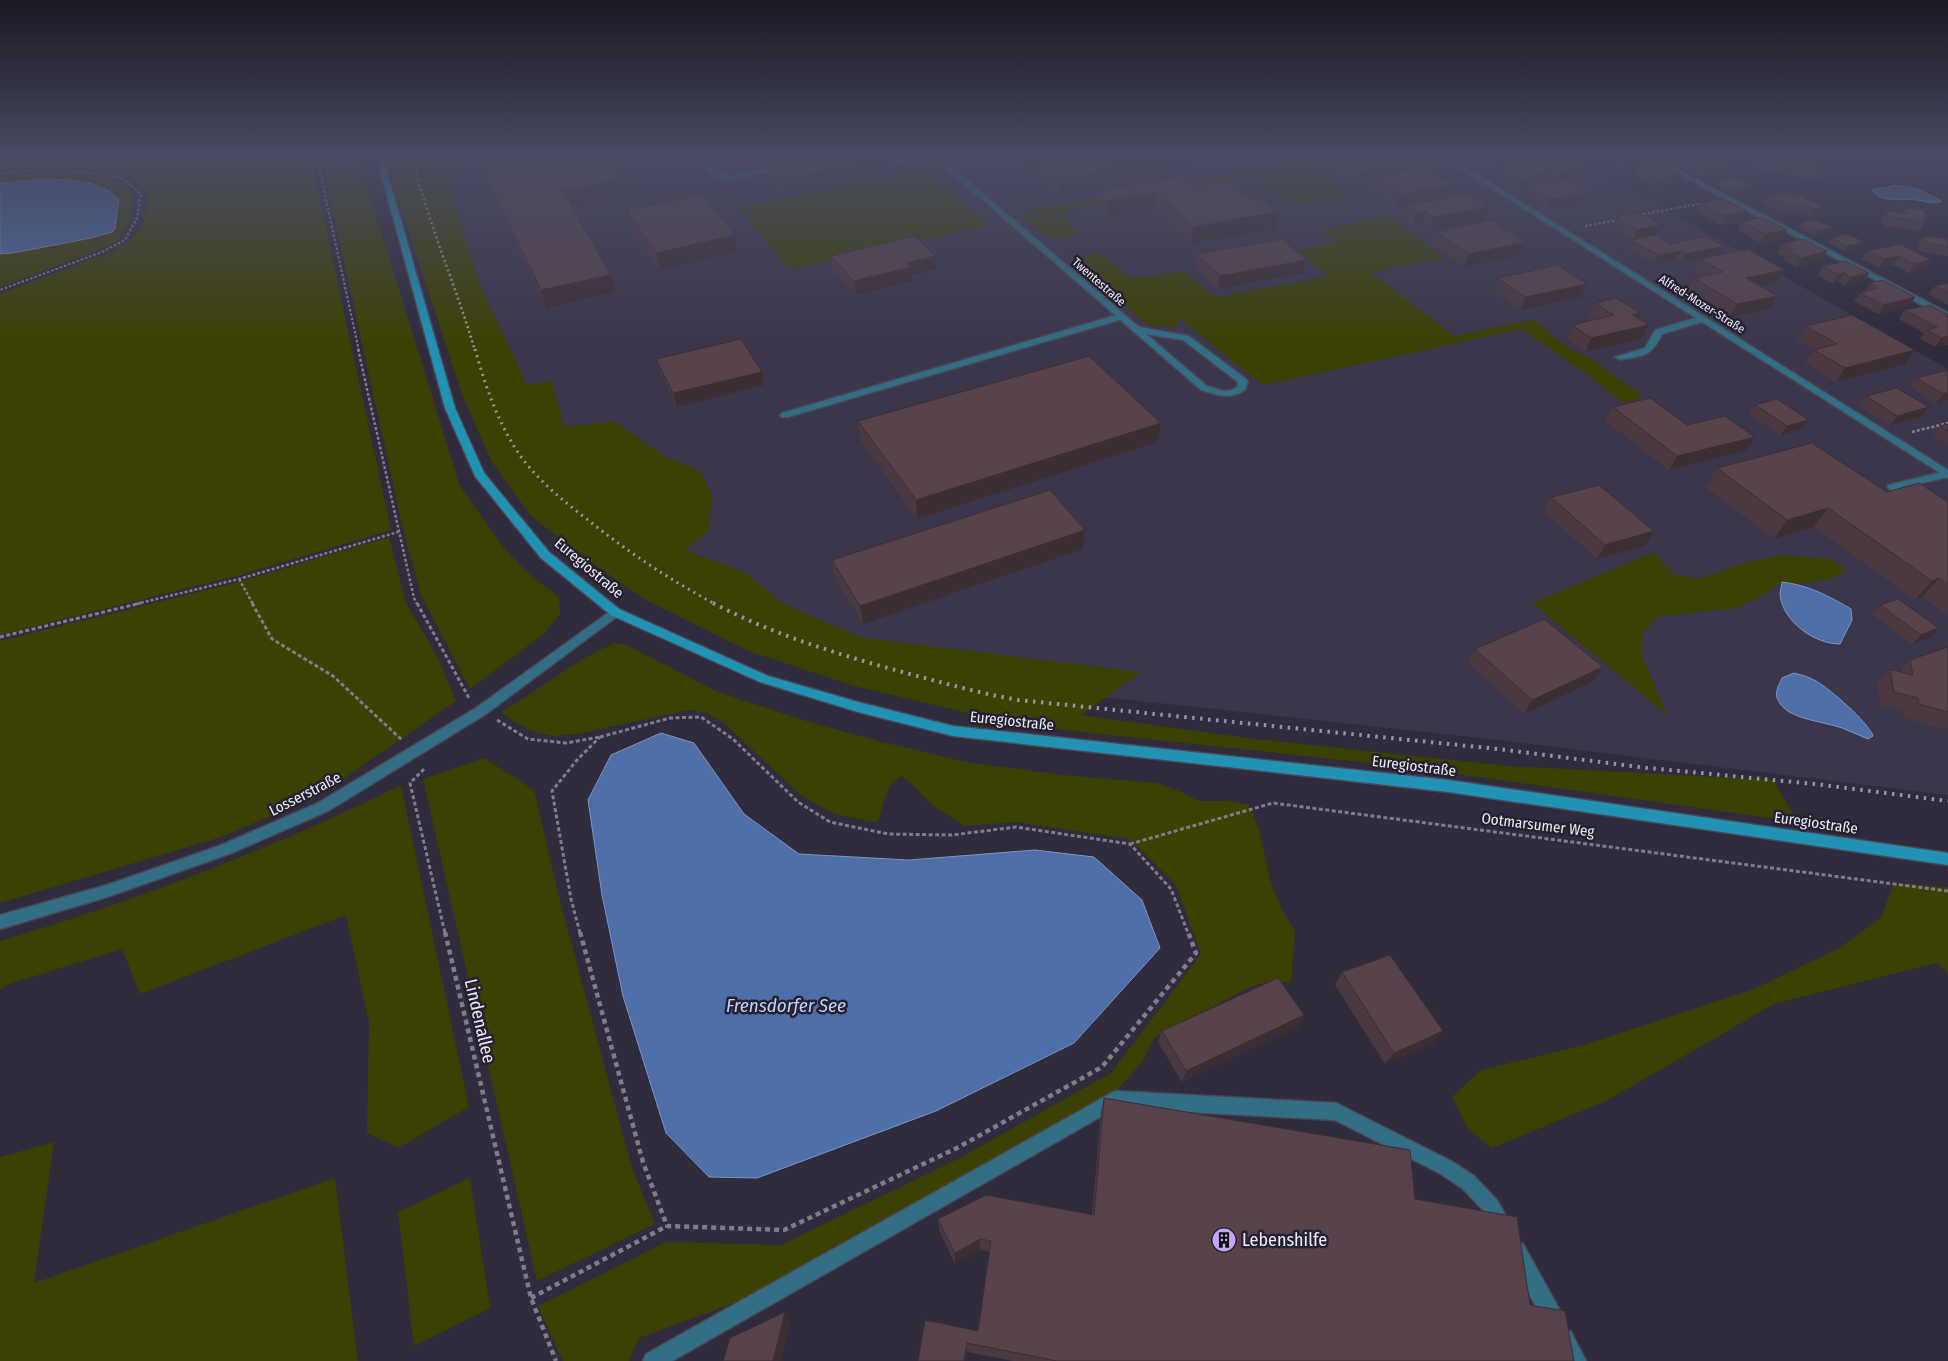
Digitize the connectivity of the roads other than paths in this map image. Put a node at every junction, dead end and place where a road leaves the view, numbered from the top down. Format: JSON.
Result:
{"nodes":[{"id":1,"x":397,"y":219,"type":"edge"},
{"id":2,"x":1007,"y":219,"type":"edge"},
{"id":3,"x":1544,"y":219,"type":"edge"},
{"id":4,"x":1765,"y":219,"type":"edge"},
{"id":5,"x":1948,"y":316,"type":"edge"},
{"id":6,"x":1120,"y":317,"type":"junction"},
{"id":7,"x":1702,"y":319,"type":"junction"},
{"id":8,"x":1134,"y":329,"type":"junction"},
{"id":9,"x":1620,"y":357,"type":"dead end"},
{"id":10,"x":785,"y":415,"type":"dead end"},
{"id":11,"x":1947,"y":474,"type":"edge"},
{"id":12,"x":1916,"y":503,"type":"edge"},
{"id":13,"x":615,"y":612,"type":"junction"},
{"id":14,"x":1948,"y":859,"type":"edge"},
{"id":15,"x":0,"y":922,"type":"edge"},
{"id":16,"x":653,"y":1361,"type":"edge"},
{"id":17,"x":1576,"y":1361,"type":"edge"}],
"edges":[{"from":1,"to":13,"type":"main road","name":"Euregiostraße"},
{"from":2,"to":6,"type":"street","name":"Twentestraße"},
{"from":3,"to":7,"type":"street","name":"Alfred-Mozer-Straße"},
{"from":4,"to":5,"type":"street"},
{"from":6,"to":8,"type":"street","name":"Twentestraße"},
{"from":6,"to":10,"type":"street"},
{"from":7,"to":9,"type":"street"},
{"from":7,"to":11,"type":"street","name":"Alfred-Mozer-Straße"},
{"from":8,"to":8,"type":"street","name":"Twentestraße"},
{"from":11,"to":12,"type":"street"},
{"from":13,"to":14,"type":"main road","name":"Euregiostraße"},
{"from":13,"to":15,"type":"street","name":"Losserstraße"},
{"from":16,"to":17,"type":"street"}]}
